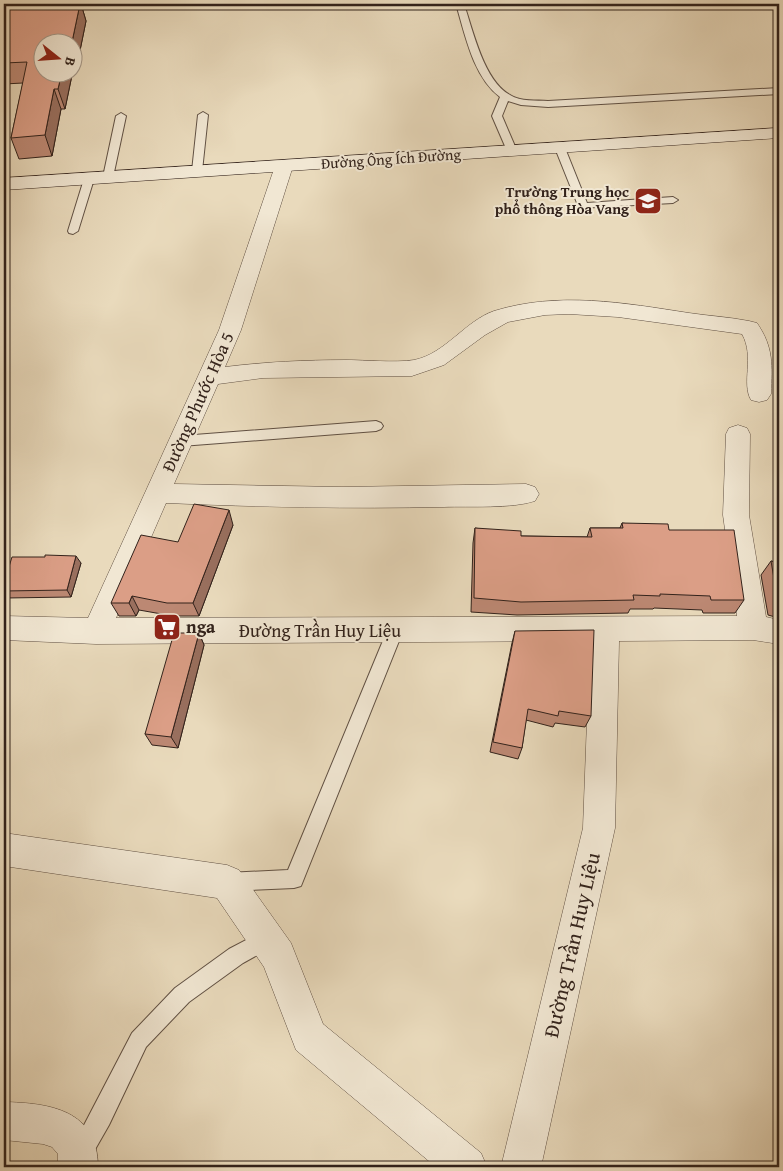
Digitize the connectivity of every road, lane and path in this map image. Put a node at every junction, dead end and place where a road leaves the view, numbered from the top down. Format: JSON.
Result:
{"nodes":[{"id":1,"x":460,"y":4,"type":"edge"},
{"id":2,"x":779,"y":91,"type":"edge"},
{"id":3,"x":505,"y":97,"type":"junction"},
{"id":4,"x":203,"y":115,"type":"dead end"},
{"id":5,"x":121,"y":116,"type":"dead end"},
{"id":6,"x":779,"y":133,"type":"edge"},
{"id":7,"x":560,"y":148,"type":"junction"},
{"id":8,"x":512,"y":151,"type":"junction"},
{"id":9,"x":284,"y":166,"type":"junction"},
{"id":10,"x":197,"y":172,"type":"junction"},
{"id":11,"x":108,"y":177,"type":"junction"},
{"id":12,"x":89,"y":179,"type":"junction"},
{"id":13,"x":4,"y":184,"type":"edge"},
{"id":14,"x":672,"y":200,"type":"dead end"},
{"id":15,"x":72,"y":231,"type":"dead end"},
{"id":16,"x":209,"y":377,"type":"junction"},
{"id":17,"x":759,"y":394,"type":"dead end"},
{"id":18,"x":376,"y":426,"type":"dead end"},
{"id":19,"x":738,"y":434,"type":"dead end"},
{"id":20,"x":181,"y":441,"type":"junction"},
{"id":21,"x":158,"y":493,"type":"junction"},
{"id":22,"x":526,"y":494,"type":"dead end"},
{"id":23,"x":4,"y":628,"type":"edge"},
{"id":24,"x":605,"y":629,"type":"junction"},
{"id":25,"x":395,"y":630,"type":"junction"},
{"id":26,"x":766,"y":630,"type":"edge"},
{"id":27,"x":96,"y":631,"type":"junction"},
{"id":28,"x":4,"y":849,"type":"edge"},
{"id":29,"x":228,"y":882,"type":"junction"},
{"id":30,"x":267,"y":939,"type":"junction"},
{"id":31,"x":4,"y":1121,"type":"edge"},
{"id":32,"x":79,"y":1160,"type":"edge"},
{"id":33,"x":467,"y":1167,"type":"edge"},
{"id":34,"x":521,"y":1167,"type":"edge"}],
"edges":[{"from":1,"to":3,"type":"lane"},
{"from":2,"to":3,"type":"lane"},
{"from":3,"to":8,"type":"lane"},
{"from":4,"to":10,"type":"lane"},
{"from":5,"to":11,"type":"lane"},
{"from":6,"to":7,"type":"street","name":"Đường Ông Ích Đường"},
{"from":7,"to":8,"type":"street","name":"Đường Ông Ích Đường"},
{"from":7,"to":14,"type":"lane"},
{"from":8,"to":9,"type":"street","name":"Đường Ông Ích Đường"},
{"from":9,"to":10,"type":"street","name":"Đường Ông Ích Đường"},
{"from":9,"to":16,"type":"street","name":"Đường Phước Hòa 5"},
{"from":10,"to":11,"type":"street","name":"Đường Ông Ích Đường"},
{"from":11,"to":12,"type":"street","name":"Đường Ông Ích Đường"},
{"from":12,"to":13,"type":"street","name":"Đường Ông Ích Đường"},
{"from":12,"to":15,"type":"lane"},
{"from":16,"to":17,"type":"street"},
{"from":16,"to":20,"type":"street","name":"Đường Phước Hòa 5"},
{"from":18,"to":20,"type":"lane"},
{"from":19,"to":26,"type":"street","name":"Đường Trần Huy Liệu"},
{"from":20,"to":21,"type":"street","name":"Đường Phước Hòa 5"},
{"from":21,"to":22,"type":"street"},
{"from":21,"to":27,"type":"street","name":"Đường Phước Hòa 5"},
{"from":23,"to":27,"type":"street","name":"Đường Trần Huy Liệu"},
{"from":24,"to":25,"type":"street","name":"Đường Trần Huy Liệu"},
{"from":24,"to":26,"type":"street","name":"Đường Trần Huy Liệu"},
{"from":24,"to":34,"type":"street","name":"Đường Trần Huy Liệu"},
{"from":25,"to":27,"type":"street","name":"Đường Trần Huy Liệu"},
{"from":25,"to":29,"type":"lane"},
{"from":28,"to":29,"type":"street"},
{"from":29,"to":30,"type":"street"},
{"from":30,"to":32,"type":"lane"},
{"from":30,"to":33,"type":"street"},
{"from":31,"to":32,"type":"street"}]}
